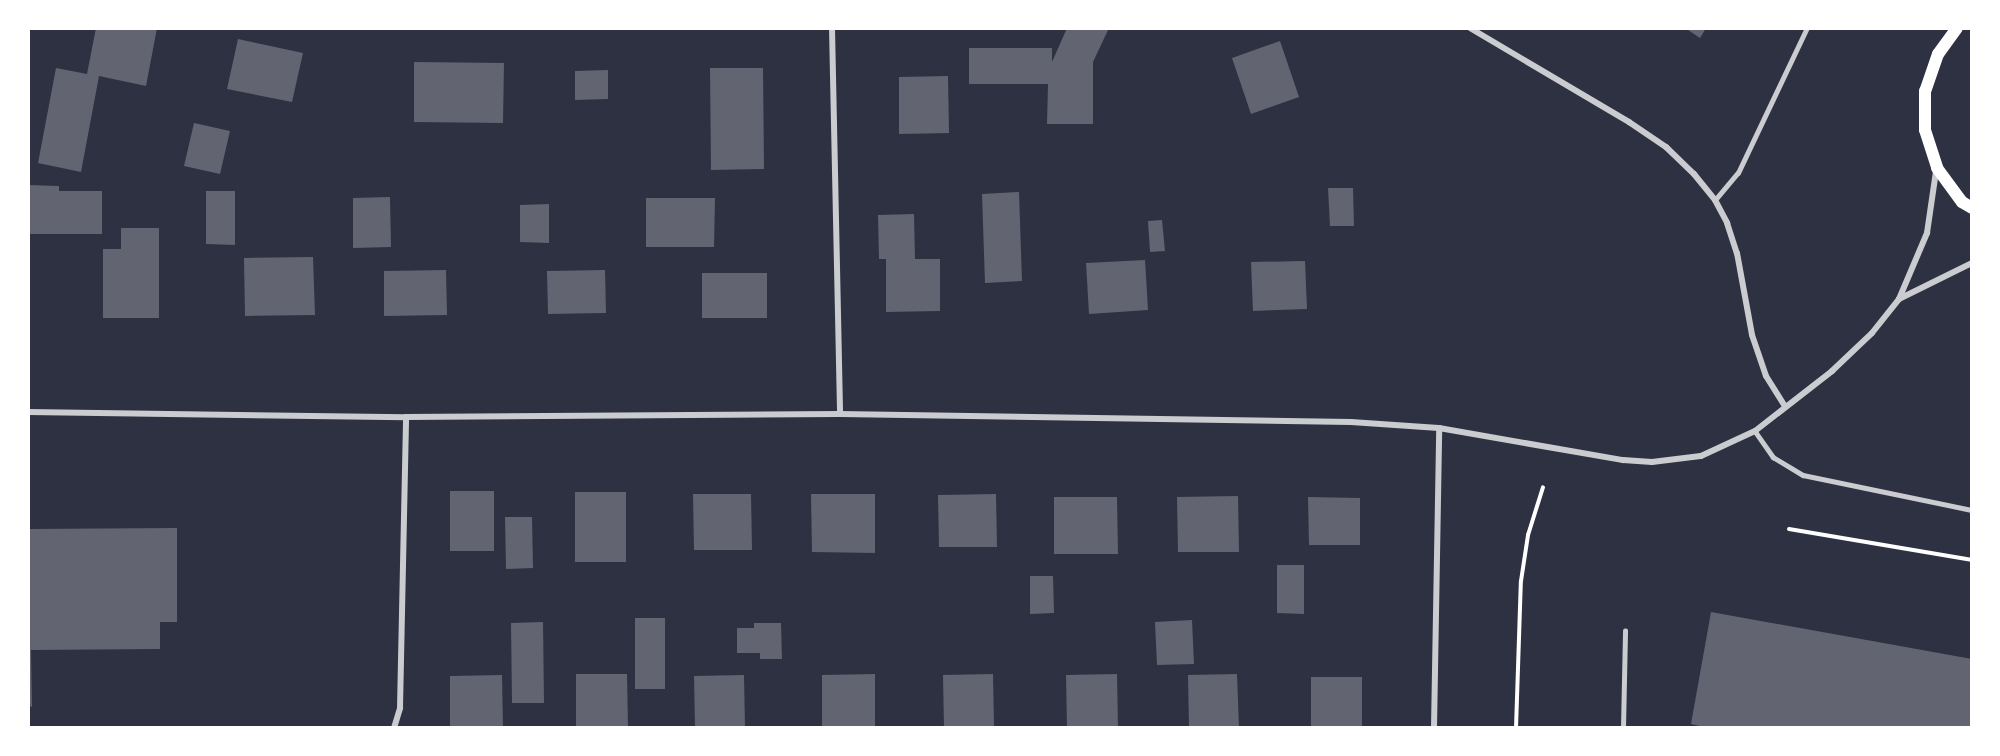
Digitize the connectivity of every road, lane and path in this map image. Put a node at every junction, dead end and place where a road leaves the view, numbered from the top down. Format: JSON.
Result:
{"nodes":[{"id":1,"x":832,"y":28,"type":"edge"},
{"id":2,"x":1470,"y":28,"type":"edge"},
{"id":3,"x":1807,"y":28,"type":"edge"},
{"id":4,"x":1957,"y":28,"type":"edge"},
{"id":5,"x":1937,"y":168,"type":"junction"},
{"id":6,"x":1715,"y":201,"type":"junction"},
{"id":7,"x":1971,"y":208,"type":"edge"},
{"id":8,"x":1971,"y":263,"type":"edge"},
{"id":9,"x":1899,"y":299,"type":"junction"},
{"id":10,"x":1785,"y":407,"type":"junction"},
{"id":11,"x":28,"y":411,"type":"edge"},
{"id":12,"x":840,"y":414,"type":"junction"},
{"id":13,"x":405,"y":417,"type":"junction"},
{"id":14,"x":1439,"y":428,"type":"junction"},
{"id":15,"x":1755,"y":432,"type":"junction"},
{"id":16,"x":1543,"y":487,"type":"dead end"},
{"id":17,"x":1971,"y":510,"type":"edge"},
{"id":18,"x":1789,"y":529,"type":"dead end"},
{"id":19,"x":1971,"y":560,"type":"edge"},
{"id":20,"x":1625,"y":631,"type":"dead end"},
{"id":21,"x":394,"y":728,"type":"edge"},
{"id":22,"x":1434,"y":728,"type":"edge"},
{"id":23,"x":1516,"y":728,"type":"edge"},
{"id":24,"x":1623,"y":728,"type":"edge"}],
"edges":[{"from":1,"to":12,"type":"street"},
{"from":2,"to":6,"type":"street"},
{"from":3,"to":6,"type":"lane"},
{"from":4,"to":5,"type":"main road"},
{"from":5,"to":7,"type":"main road"},
{"from":5,"to":9,"type":"street"},
{"from":6,"to":10,"type":"street"},
{"from":8,"to":9,"type":"street"},
{"from":9,"to":10,"type":"street"},
{"from":10,"to":15,"type":"street"},
{"from":11,"to":13,"type":"street"},
{"from":12,"to":13,"type":"street"},
{"from":12,"to":14,"type":"street"},
{"from":13,"to":21,"type":"street"},
{"from":14,"to":15,"type":"street"},
{"from":14,"to":22,"type":"street"},
{"from":15,"to":17,"type":"lane"},
{"from":16,"to":23,"type":"path"},
{"from":18,"to":19,"type":"path"},
{"from":20,"to":24,"type":"lane"}]}
